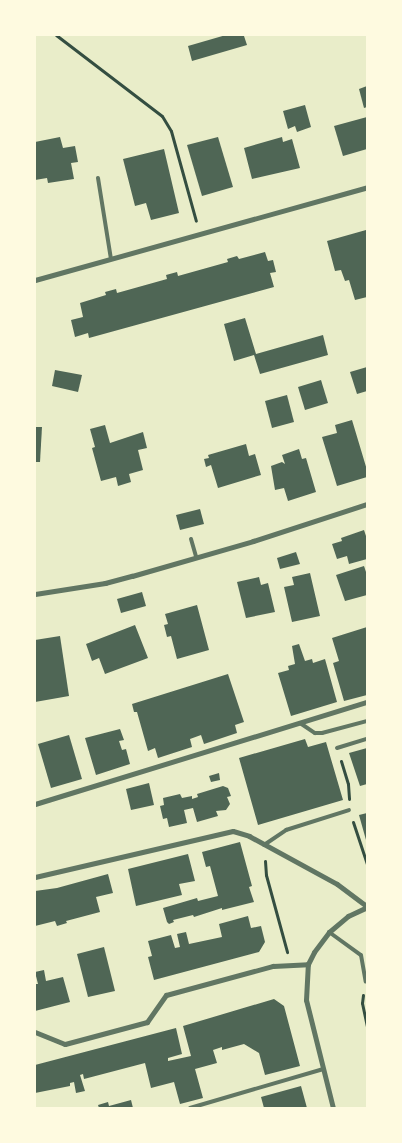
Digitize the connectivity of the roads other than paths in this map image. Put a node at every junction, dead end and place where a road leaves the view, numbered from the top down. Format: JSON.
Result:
{"nodes":[{"id":1,"x":98,"y":178,"type":"dead end"},
{"id":2,"x":367,"y":187,"type":"edge"},
{"id":3,"x":112,"y":259,"type":"junction"},
{"id":4,"x":35,"y":280,"type":"edge"},
{"id":5,"x":367,"y":504,"type":"edge"},
{"id":6,"x":191,"y":539,"type":"dead end"},
{"id":7,"x":196,"y":557,"type":"junction"},
{"id":8,"x":35,"y":594,"type":"edge"},
{"id":9,"x":367,"y":702,"type":"edge"},
{"id":10,"x":367,"y":720,"type":"edge"},
{"id":11,"x":300,"y":723,"type":"junction"},
{"id":12,"x":367,"y":739,"type":"edge"},
{"id":13,"x":337,"y":748,"type":"dead end"},
{"id":14,"x":35,"y":804,"type":"edge"},
{"id":15,"x":349,"y":810,"type":"road end"},
{"id":16,"x":264,"y":845,"type":"junction"},
{"id":17,"x":35,"y":877,"type":"edge"},
{"id":18,"x":367,"y":907,"type":"edge"},
{"id":19,"x":329,"y":932,"type":"junction"},
{"id":20,"x":308,"y":964,"type":"junction"},
{"id":21,"x":366,"y":982,"type":"road end"},
{"id":22,"x":35,"y":1032,"type":"edge"},
{"id":23,"x":323,"y":1069,"type":"junction"},
{"id":24,"x":190,"y":1108,"type":"edge"},
{"id":25,"x":333,"y":1108,"type":"edge"}],
"edges":[{"from":1,"to":3,"type":"lane"},
{"from":2,"to":3,"type":"street"},
{"from":3,"to":4,"type":"street"},
{"from":5,"to":7,"type":"street"},
{"from":6,"to":7,"type":"lane"},
{"from":7,"to":8,"type":"street"},
{"from":9,"to":11,"type":"street"},
{"from":10,"to":11,"type":"lane"},
{"from":11,"to":14,"type":"street"},
{"from":12,"to":13,"type":"lane"},
{"from":15,"to":16,"type":"lane"},
{"from":16,"to":17,"type":"street"},
{"from":16,"to":18,"type":"street"},
{"from":18,"to":19,"type":"street"},
{"from":19,"to":20,"type":"street"},
{"from":19,"to":21,"type":"lane"},
{"from":20,"to":22,"type":"street"},
{"from":20,"to":23,"type":"street"},
{"from":23,"to":24,"type":"lane"},
{"from":23,"to":25,"type":"street"}]}
